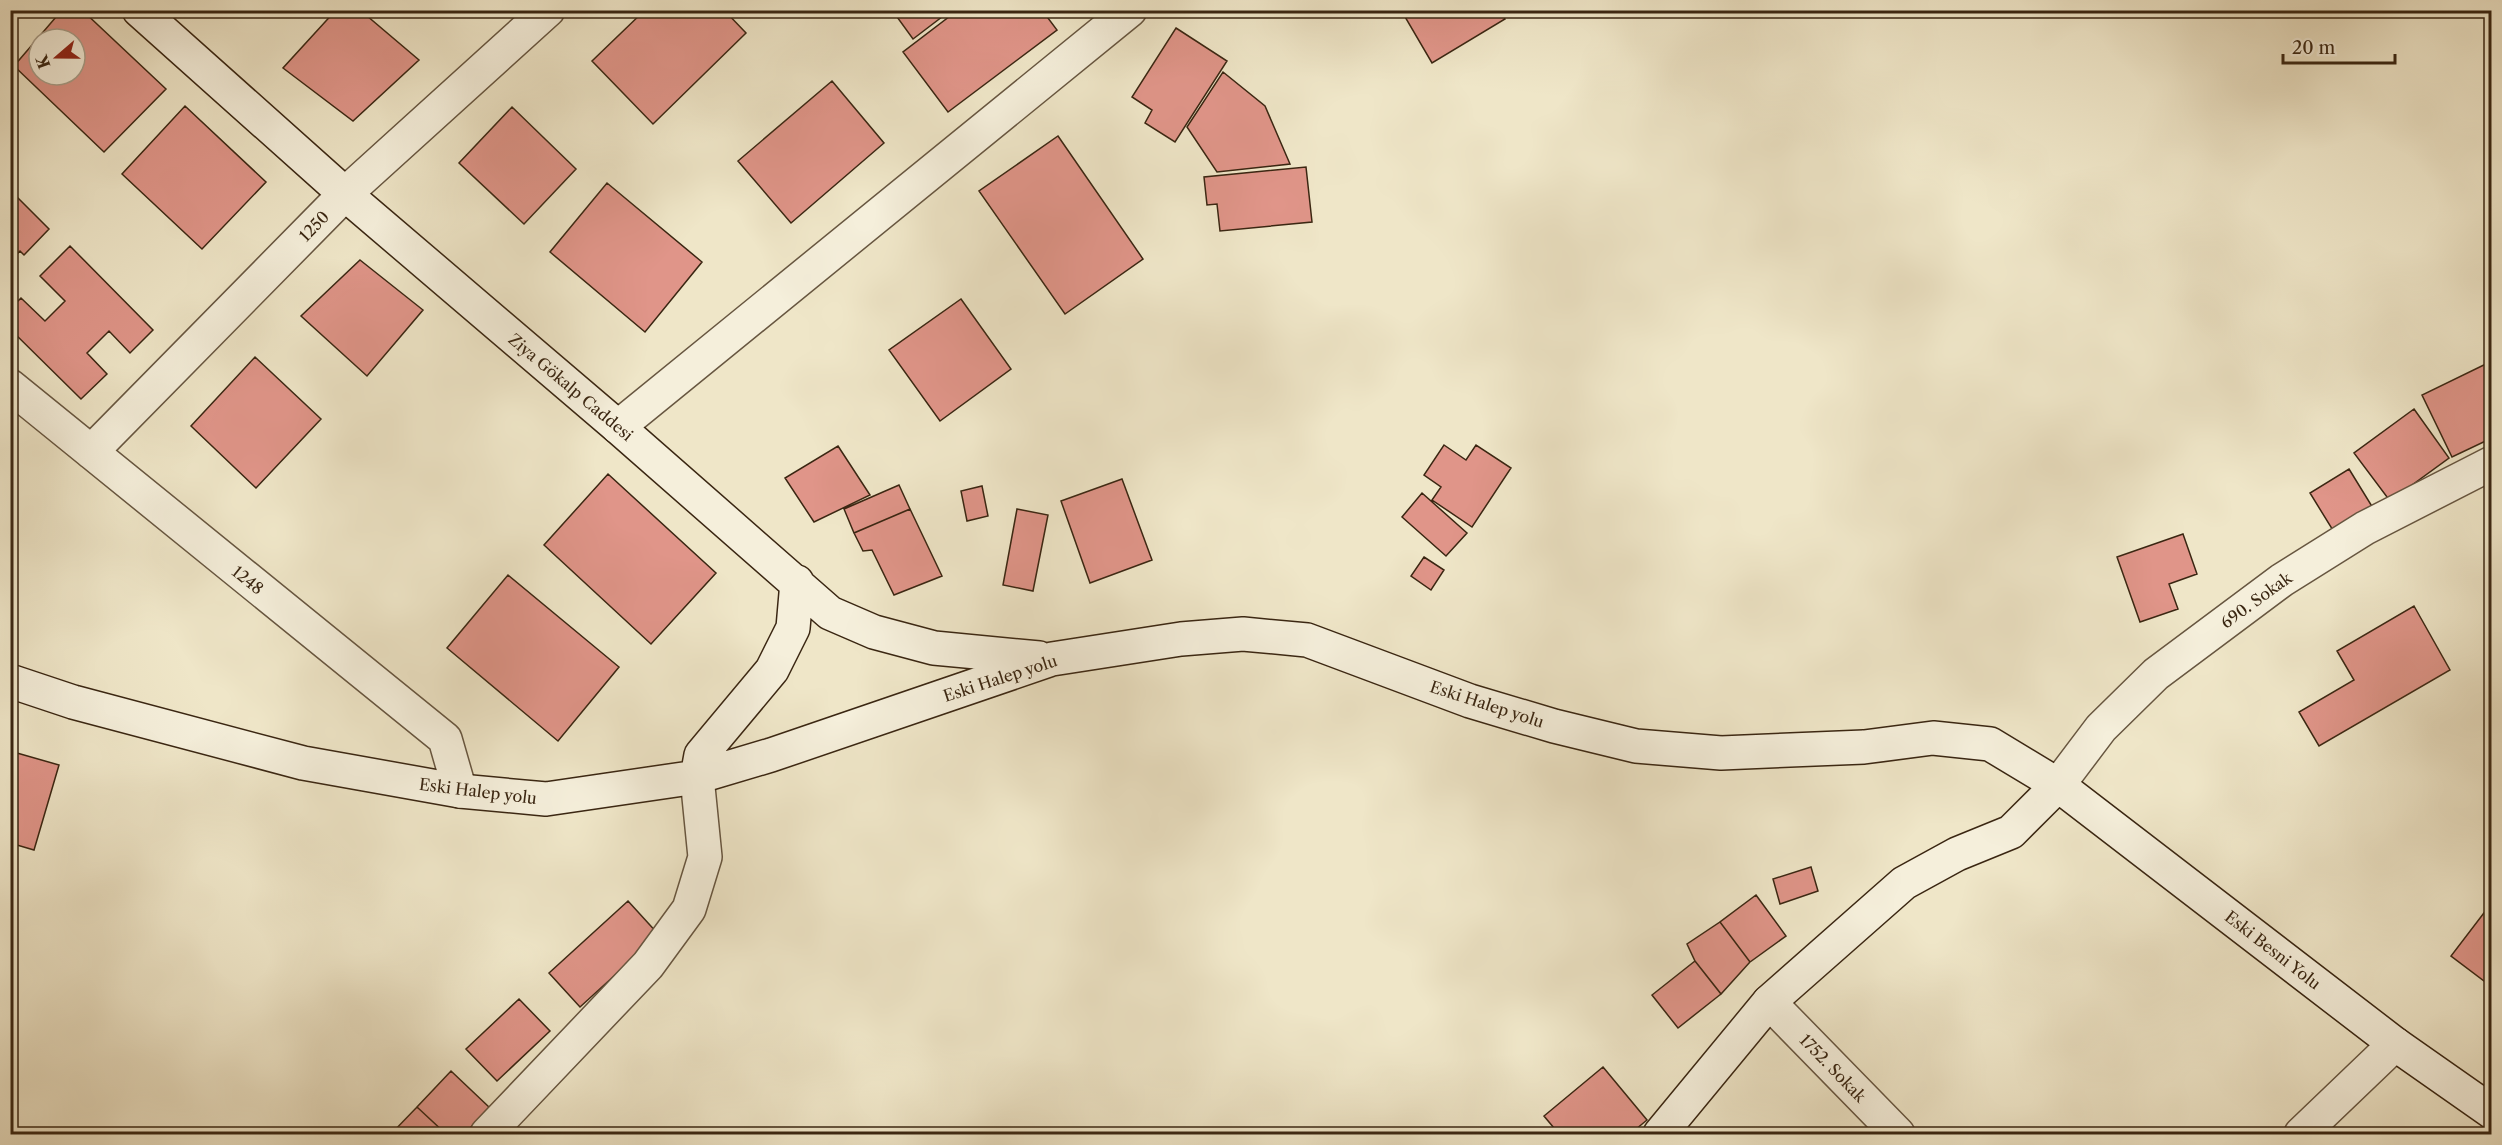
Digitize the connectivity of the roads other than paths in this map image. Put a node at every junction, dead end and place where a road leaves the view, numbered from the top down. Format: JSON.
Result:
{"nodes":[{"id":1,"x":139,"y":10,"type":"edge"},
{"id":2,"x":548,"y":10,"type":"edge"},
{"id":3,"x":1130,"y":10,"type":"edge"},
{"id":4,"x":345,"y":194,"type":"junction"},
{"id":5,"x":10,"y":386,"type":"edge"},
{"id":6,"x":618,"y":427,"type":"junction"},
{"id":7,"x":91,"y":453,"type":"junction"},
{"id":8,"x":2492,"y":463,"type":"edge"},
{"id":9,"x":797,"y":582,"type":"junction"},
{"id":10,"x":1052,"y":659,"type":"junction"},
{"id":11,"x":10,"y":681,"type":"edge"},
{"id":12,"x":697,"y":777,"type":"junction"},
{"id":13,"x":2058,"y":785,"type":"junction"},
{"id":14,"x":459,"y":791,"type":"junction"},
{"id":15,"x":1769,"y":1002,"type":"junction"},
{"id":16,"x":2395,"y":1044,"type":"junction"},
{"id":17,"x":2492,"y":1112,"type":"edge"},
{"id":18,"x":487,"y":1134,"type":"edge"},
{"id":19,"x":1660,"y":1134,"type":"edge"},
{"id":20,"x":1898,"y":1134,"type":"edge"},
{"id":21,"x":2301,"y":1134,"type":"edge"}],
"edges":[{"from":1,"to":4,"type":"street","name":"Ziya Gökalp Caddesi"},
{"from":2,"to":4,"type":"street","name":"1250"},
{"from":3,"to":6,"type":"street"},
{"from":4,"to":6,"type":"street","name":"Ziya Gökalp Caddesi"},
{"from":4,"to":7,"type":"street","name":"1250"},
{"from":5,"to":7,"type":"street","name":"1248"},
{"from":6,"to":9,"type":"street","name":"Ziya Gökalp Caddesi"},
{"from":7,"to":14,"type":"street","name":"1248"},
{"from":8,"to":13,"type":"street","name":"690. Sokak"},
{"from":9,"to":10,"type":"street","name":"Ziya Gökalp Caddesi"},
{"from":9,"to":12,"type":"street"},
{"from":10,"to":12,"type":"street","name":"Eski Halep yolu"},
{"from":10,"to":13,"type":"street","name":"Eski Halep yolu"},
{"from":11,"to":14,"type":"street","name":"Eski Halep yolu"},
{"from":12,"to":14,"type":"street","name":"Eski Halep yolu"},
{"from":12,"to":18,"type":"street"},
{"from":13,"to":15,"type":"street","name":"690. Sokak"},
{"from":13,"to":16,"type":"street","name":"Eski Besni Yolu"},
{"from":15,"to":19,"type":"street","name":"690. Sokak"},
{"from":15,"to":20,"type":"street","name":"1752. Sokak"},
{"from":16,"to":17,"type":"street","name":"Eski Besni Yolu"},
{"from":16,"to":21,"type":"street"}]}
